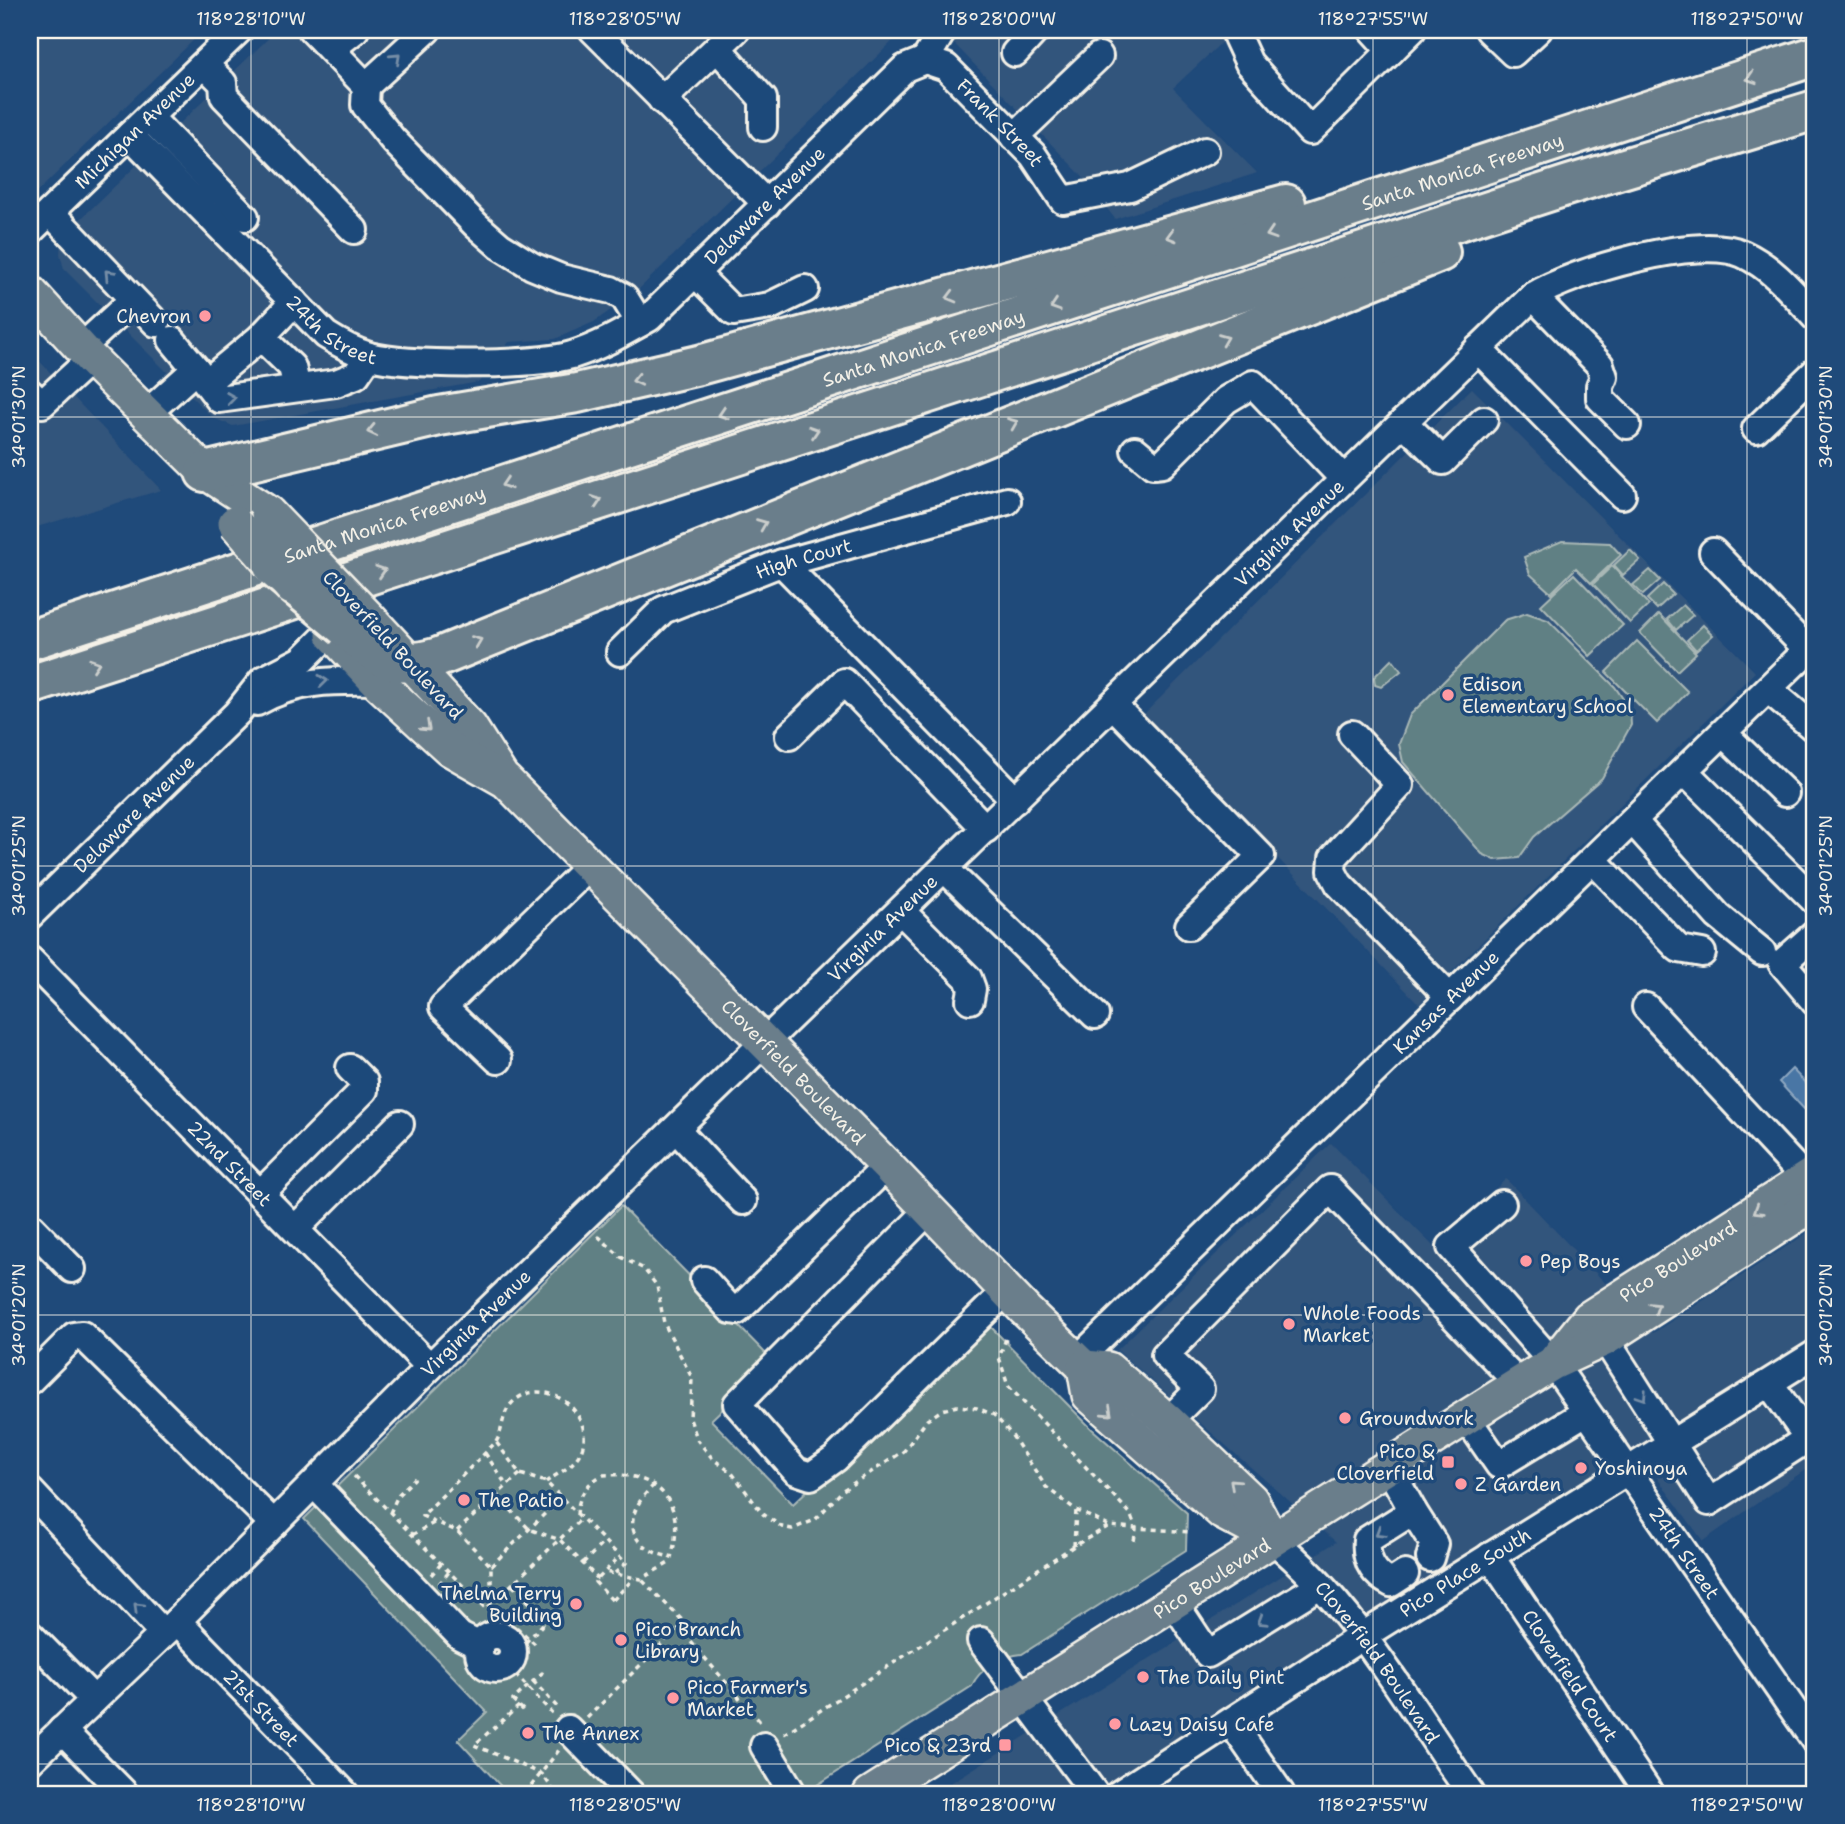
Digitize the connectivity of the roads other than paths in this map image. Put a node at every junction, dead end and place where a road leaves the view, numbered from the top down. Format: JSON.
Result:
{"nodes":[{"id":1,"x":239,"y":30,"type":"edge"},
{"id":2,"x":312,"y":30,"type":"edge"},
{"id":3,"x":355,"y":30,"type":"edge"},
{"id":4,"x":426,"y":30,"type":"edge"},
{"id":5,"x":593,"y":30,"type":"edge"},
{"id":6,"x":736,"y":30,"type":"edge"},
{"id":7,"x":943,"y":30,"type":"edge"},
{"id":8,"x":1036,"y":30,"type":"edge"},
{"id":9,"x":1372,"y":30,"type":"edge"},
{"id":10,"x":1412,"y":30,"type":"edge"},
{"id":11,"x":1489,"y":30,"type":"edge"},
{"id":12,"x":1538,"y":30,"type":"edge"},
{"id":13,"x":1237,"y":37,"type":"dead end"},
{"id":14,"x":717,"y":48,"type":"junction"},
{"id":15,"x":331,"y":49,"type":"junction"},
{"id":16,"x":1391,"y":51,"type":"junction"},
{"id":17,"x":1015,"y":53,"type":"dead end"},
{"id":18,"x":1099,"y":56,"type":"dead end"},
{"id":19,"x":1815,"y":57,"type":"edge"},
{"id":20,"x":925,"y":60,"type":"junction"},
{"id":21,"x":204,"y":64,"type":"junction"},
{"id":22,"x":366,"y":86,"type":"junction"},
{"id":23,"x":662,"y":100,"type":"junction"},
{"id":24,"x":1815,"y":110,"type":"edge"},
{"id":25,"x":140,"y":126,"type":"junction"},
{"id":26,"x":763,"y":127,"type":"dead end"},
{"id":27,"x":1014,"y":137,"type":"junction"},
{"id":28,"x":1545,"y":143,"type":"junction"},
{"id":29,"x":1205,"y":151,"type":"dead end"},
{"id":30,"x":1655,"y":161,"type":"junction"},
{"id":31,"x":209,"y":197,"type":"junction"},
{"id":32,"x":767,"y":204,"type":"junction"},
{"id":33,"x":50,"y":212,"type":"junction"},
{"id":34,"x":244,"y":217,"type":"dead end"},
{"id":35,"x":354,"y":230,"type":"dead end"},
{"id":36,"x":30,"y":231,"type":"edge"},
{"id":37,"x":696,"y":274,"type":"junction"},
{"id":38,"x":805,"y":289,"type":"dead end"},
{"id":39,"x":1533,"y":296,"type":"junction"},
{"id":40,"x":133,"y":300,"type":"junction"},
{"id":41,"x":293,"y":302,"type":"junction"},
{"id":42,"x":35,"y":308,"type":"edge"},
{"id":43,"x":1815,"y":317,"type":"edge"},
{"id":44,"x":640,"y":323,"type":"junction"},
{"id":45,"x":261,"y":337,"type":"junction"},
{"id":46,"x":600,"y":346,"type":"joint"},
{"id":47,"x":1478,"y":349,"type":"junction"},
{"id":48,"x":86,"y":354,"type":"junction"},
{"id":49,"x":369,"y":356,"type":"junction"},
{"id":50,"x":1815,"y":372,"type":"edge"},
{"id":51,"x":202,"y":375,"type":"junction"},
{"id":52,"x":297,"y":388,"type":"junction"},
{"id":53,"x":30,"y":393,"type":"edge"},
{"id":54,"x":146,"y":414,"type":"junction"},
{"id":55,"x":1484,"y":419,"type":"dead end"},
{"id":56,"x":1403,"y":422,"type":"junction"},
{"id":57,"x":1627,"y":425,"type":"dead end"},
{"id":58,"x":1756,"y":429,"type":"dead end"},
{"id":59,"x":1135,"y":450,"type":"dead end"},
{"id":60,"x":205,"y":472,"type":"junction"},
{"id":61,"x":1344,"y":479,"type":"junction"},
{"id":62,"x":1622,"y":495,"type":"dead end"},
{"id":63,"x":1007,"y":501,"type":"dead end"},
{"id":64,"x":1713,"y":552,"type":"dead end"},
{"id":65,"x":782,"y":564,"type":"junction"},
{"id":66,"x":274,"y":568,"type":"joint"},
{"id":67,"x":349,"y":626,"type":"junction"},
{"id":68,"x":30,"y":640,"type":"edge"},
{"id":69,"x":1812,"y":646,"type":"edge"},
{"id":70,"x":620,"y":652,"type":"dead end"},
{"id":71,"x":413,"y":665,"type":"junction"},
{"id":72,"x":376,"y":681,"type":"junction"},
{"id":73,"x":30,"y":685,"type":"edge"},
{"id":74,"x":1768,"y":689,"type":"junction"},
{"id":75,"x":1114,"y":705,"type":"junction"},
{"id":76,"x":237,"y":713,"type":"junction"},
{"id":77,"x":1815,"y":729,"type":"edge"},
{"id":78,"x":1723,"y":733,"type":"junction"},
{"id":79,"x":1352,"y":734,"type":"dead end"},
{"id":80,"x":789,"y":736,"type":"dead end"},
{"id":81,"x":1684,"y":771,"type":"junction"},
{"id":82,"x":502,"y":778,"type":"junction"},
{"id":83,"x":1785,"y":793,"type":"dead end"},
{"id":84,"x":1016,"y":800,"type":"junction"},
{"id":85,"x":1633,"y":821,"type":"junction"},
{"id":86,"x":986,"y":829,"type":"junction"},
{"id":87,"x":1593,"y":860,"type":"junction"},
{"id":88,"x":591,"y":866,"type":"junction"},
{"id":89,"x":945,"y":869,"type":"junction"},
{"id":90,"x":1815,"y":901,"type":"edge"},
{"id":91,"x":901,"y":911,"type":"junction"},
{"id":92,"x":30,"y":915,"type":"edge"},
{"id":93,"x":1189,"y":926,"type":"dead end"},
{"id":94,"x":1815,"y":934,"type":"edge"},
{"id":95,"x":1762,"y":951,"type":"dead end"},
{"id":96,"x":1702,"y":953,"type":"dead end"},
{"id":97,"x":30,"y":960,"type":"edge"},
{"id":98,"x":1450,"y":998,"type":"junction"},
{"id":99,"x":970,"y":1000,"type":"dead end"},
{"id":100,"x":1815,"y":1002,"type":"edge"},
{"id":101,"x":1646,"y":1007,"type":"dead end"},
{"id":102,"x":1096,"y":1015,"type":"dead end"},
{"id":103,"x":765,"y":1044,"type":"junction"},
{"id":104,"x":498,"y":1060,"type":"dead end"},
{"id":105,"x":350,"y":1068,"type":"dead end"},
{"id":106,"x":400,"y":1124,"type":"dead end"},
{"id":107,"x":676,"y":1129,"type":"junction"},
{"id":108,"x":887,"y":1166,"type":"junction"},
{"id":109,"x":1813,"y":1185,"type":"edge"},
{"id":110,"x":260,"y":1194,"type":"junction"},
{"id":111,"x":744,"y":1202,"type":"dead end"},
{"id":112,"x":1502,"y":1204,"type":"dead end"},
{"id":113,"x":929,"y":1210,"type":"junction"},
{"id":114,"x":30,"y":1226,"type":"edge"},
{"id":115,"x":295,"y":1229,"type":"junction"},
{"id":116,"x":72,"y":1269,"type":"dead end"},
{"id":117,"x":704,"y":1280,"type":"dead end"},
{"id":118,"x":1006,"y":1291,"type":"junction"},
{"id":119,"x":1605,"y":1339,"type":"junction"},
{"id":120,"x":1815,"y":1354,"type":"edge"},
{"id":121,"x":1553,"y":1363,"type":"junction"},
{"id":122,"x":1081,"y":1364,"type":"junction"},
{"id":123,"x":429,"y":1367,"type":"junction"},
{"id":124,"x":30,"y":1380,"type":"edge"},
{"id":125,"x":1519,"y":1384,"type":"junction"},
{"id":126,"x":1770,"y":1384,"type":"junction"},
{"id":127,"x":1586,"y":1412,"type":"junction"},
{"id":128,"x":1466,"y":1417,"type":"junction"},
{"id":129,"x":1168,"y":1421,"type":"junction"},
{"id":130,"x":1813,"y":1440,"type":"edge"},
{"id":131,"x":1672,"y":1444,"type":"junction"},
{"id":132,"x":1388,"y":1466,"type":"junction"},
{"id":133,"x":1628,"y":1471,"type":"junction"},
{"id":134,"x":314,"y":1484,"type":"junction"},
{"id":135,"x":30,"y":1491,"type":"edge"},
{"id":136,"x":1413,"y":1511,"type":"junction"},
{"id":137,"x":274,"y":1524,"type":"junction"},
{"id":138,"x":1272,"y":1539,"type":"junction"},
{"id":139,"x":1490,"y":1556,"type":"junction"},
{"id":140,"x":1430,"y":1558,"type":"dead end"},
{"id":141,"x":1405,"y":1574,"type":"dead end"},
{"id":142,"x":1320,"y":1585,"type":"junction"},
{"id":143,"x":1173,"y":1601,"type":"junction"},
{"id":144,"x":170,"y":1627,"type":"junction"},
{"id":145,"x":30,"y":1635,"type":"edge"},
{"id":146,"x":1361,"y":1637,"type":"junction"},
{"id":147,"x":981,"y":1641,"type":"dead end"},
{"id":148,"x":480,"y":1646,"type":"dead end"},
{"id":149,"x":1022,"y":1695,"type":"junction"},
{"id":150,"x":94,"y":1700,"type":"junction"},
{"id":151,"x":1231,"y":1722,"type":"junction"},
{"id":152,"x":62,"y":1730,"type":"junction"},
{"id":153,"x":572,"y":1732,"type":"road end"},
{"id":154,"x":1815,"y":1741,"type":"edge"},
{"id":155,"x":770,"y":1743,"type":"road end"},
{"id":156,"x":30,"y":1761,"type":"edge"},
{"id":157,"x":125,"y":1794,"type":"edge"},
{"id":158,"x":345,"y":1794,"type":"edge"},
{"id":159,"x":631,"y":1794,"type":"edge"},
{"id":160,"x":793,"y":1794,"type":"edge"},
{"id":161,"x":870,"y":1794,"type":"edge"},
{"id":162,"x":1095,"y":1794,"type":"edge"},
{"id":163,"x":1119,"y":1794,"type":"edge"},
{"id":164,"x":1281,"y":1794,"type":"edge"},
{"id":165,"x":1471,"y":1794,"type":"edge"},
{"id":166,"x":1650,"y":1794,"type":"edge"}],
"edges":[{"from":1,"to":21,"type":"street","name":"Michigan Avenue"},
{"from":2,"to":15,"type":"street"},
{"from":3,"to":15,"type":"street"},
{"from":22,"to":4,"type":"street","one_way":true},
{"from":5,"to":23,"type":"street"},
{"from":6,"to":14,"type":"street"},
{"from":7,"to":20,"type":"street"},
{"from":8,"to":17,"type":"street"},
{"from":9,"to":16,"type":"street"},
{"from":10,"to":16,"type":"street"},
{"from":11,"to":12,"type":"street"},
{"from":13,"to":16,"type":"street"},
{"from":14,"to":23,"type":"street"},
{"from":14,"to":26,"type":"street"},
{"from":15,"to":22,"type":"street"},
{"from":18,"to":27,"type":"street"},
{"from":19,"to":28,"type":"highway","name":"Santa Monica Freeway","one_way":true},
{"from":20,"to":27,"type":"street","name":"Frank Street"},
{"from":20,"to":32,"type":"street","name":"Delaware Avenue"},
{"from":21,"to":25,"type":"street","name":"Michigan Avenue"},
{"from":21,"to":35,"type":"street"},
{"from":22,"to":44,"type":"street"},
{"from":23,"to":32,"type":"street"},
{"from":24,"to":30,"type":"highway"},
{"from":25,"to":31,"type":"street","name":"24th Street"},
{"from":25,"to":33,"type":"street","name":"Michigan Avenue"},
{"from":27,"to":29,"type":"street","name":"Frank Street"},
{"from":28,"to":60,"type":"highway","one_way":true},
{"from":28,"to":68,"type":"highway","name":"Santa Monica Freeway","one_way":true},
{"from":71,"to":30,"type":"highway","one_way":true},
{"from":73,"to":30,"type":"highway","one_way":true},
{"from":31,"to":34,"type":"street"},
{"from":31,"to":41,"type":"street","name":"24th Street"},
{"from":32,"to":37,"type":"street","name":"Delaware Avenue"},
{"from":33,"to":36,"type":"street","name":"Michigan Avenue"},
{"from":40,"to":33,"type":"street","one_way":true},
{"from":37,"to":38,"type":"street"},
{"from":37,"to":44,"type":"street","name":"Delaware Avenue"},
{"from":39,"to":43,"type":"street","name":"Virginia Avenue"},
{"from":39,"to":47,"type":"street","name":"Virginia Avenue"},
{"from":39,"to":57,"type":"street"},
{"from":40,"to":48,"type":"street"},
{"from":40,"to":51,"type":"street"},
{"from":41,"to":45,"type":"street"},
{"from":41,"to":49,"type":"street","name":"24th Street"},
{"from":42,"to":48,"type":"main road","name":"Cloverfield Boulevard"},
{"from":44,"to":46,"type":"street","name":"Delaware Avenue"},
{"from":45,"to":51,"type":"street"},
{"from":45,"to":52,"type":"street"},
{"from":46,"to":49,"type":"street","name":"24th Street"},
{"from":47,"to":56,"type":"street","name":"Virginia Avenue"},
{"from":47,"to":62,"type":"street"},
{"from":48,"to":53,"type":"street"},
{"from":48,"to":54,"type":"main road","name":"Cloverfield Boulevard"},
{"from":49,"to":52,"type":"street"},
{"from":50,"to":58,"type":"street"},
{"from":51,"to":52,"type":"street","one_way":true},
{"from":51,"to":54,"type":"street"},
{"from":54,"to":60,"type":"main road","name":"Cloverfield Boulevard"},
{"from":55,"to":56,"type":"street"},
{"from":56,"to":61,"type":"street","name":"Virginia Avenue"},
{"from":59,"to":61,"type":"street"},
{"from":60,"to":66,"type":"main road","name":"Cloverfield Boulevard","bridge":true},
{"from":60,"to":67,"type":"main road","name":"Cloverfield Boulevard","bridge":true},
{"from":61,"to":75,"type":"street","name":"Virginia Avenue"},
{"from":63,"to":65,"type":"street","name":"High Court"},
{"from":64,"to":69,"type":"street"},
{"from":65,"to":70,"type":"street","name":"High Court"},
{"from":65,"to":84,"type":"street"},
{"from":66,"to":67,"type":"highway","bridge":true},
{"from":67,"to":71,"type":"highway"},
{"from":67,"to":72,"type":"main road","name":"Cloverfield Boulevard"},
{"from":67,"to":76,"type":"street","name":"Delaware Avenue"},
{"from":69,"to":74,"type":"street","name":"Kansas Avenue"},
{"from":71,"to":82,"type":"main road","name":"Cloverfield Boulevard"},
{"from":76,"to":72,"type":"street","name":"Delaware Avenue","one_way":true},
{"from":72,"to":82,"type":"main road","name":"Cloverfield Boulevard","one_way":true},
{"from":74,"to":77,"type":"street"},
{"from":74,"to":78,"type":"street","name":"Kansas Avenue"},
{"from":75,"to":84,"type":"street","name":"Virginia Avenue"},
{"from":75,"to":93,"type":"street"},
{"from":76,"to":92,"type":"street","name":"Delaware Avenue"},
{"from":78,"to":81,"type":"street","name":"Kansas Avenue"},
{"from":78,"to":83,"type":"street"},
{"from":79,"to":98,"type":"street"},
{"from":80,"to":86,"type":"street"},
{"from":81,"to":85,"type":"street","name":"Kansas Avenue"},
{"from":81,"to":90,"type":"street"},
{"from":82,"to":88,"type":"main road","name":"Cloverfield Boulevard"},
{"from":84,"to":86,"type":"street","name":"Virginia Avenue"},
{"from":85,"to":87,"type":"street","name":"Kansas Avenue"},
{"from":85,"to":95,"type":"street"},
{"from":86,"to":89,"type":"street","name":"Virginia Avenue"},
{"from":87,"to":96,"type":"street"},
{"from":87,"to":98,"type":"street","name":"Kansas Avenue"},
{"from":88,"to":103,"type":"main road","name":"Cloverfield Boulevard"},
{"from":88,"to":104,"type":"street"},
{"from":89,"to":91,"type":"street","name":"Virginia Avenue"},
{"from":89,"to":102,"type":"street"},
{"from":91,"to":99,"type":"street"},
{"from":91,"to":103,"type":"street","name":"Virginia Avenue"},
{"from":94,"to":100,"type":"street"},
{"from":97,"to":110,"type":"street","name":"22nd Street"},
{"from":98,"to":122,"type":"street","name":"Kansas Avenue"},
{"from":101,"to":109,"type":"street"},
{"from":103,"to":107,"type":"street","name":"Virginia Avenue"},
{"from":103,"to":108,"type":"main road","name":"Cloverfield Boulevard"},
{"from":105,"to":110,"type":"street"},
{"from":106,"to":115,"type":"street"},
{"from":107,"to":111,"type":"street"},
{"from":107,"to":123,"type":"street","name":"Virginia Avenue"},
{"from":108,"to":113,"type":"main road","name":"Cloverfield Boulevard"},
{"from":108,"to":117,"type":"street"},
{"from":119,"to":109,"type":"main road","name":"Pico Boulevard","one_way":true},
{"from":109,"to":121,"type":"main road","name":"Pico Boulevard","one_way":true},
{"from":110,"to":115,"type":"street","name":"22nd Street"},
{"from":112,"to":121,"type":"street","name":"24th Street"},
{"from":113,"to":118,"type":"main road","name":"Cloverfield Boulevard"},
{"from":113,"to":118,"type":"street"},
{"from":114,"to":116,"type":"street"},
{"from":115,"to":123,"type":"street","name":"22nd Street"},
{"from":118,"to":122,"type":"main road","name":"Cloverfield Boulevard"},
{"from":119,"to":121,"type":"main road","name":"Pico Boulevard"},
{"from":119,"to":131,"type":"street","one_way":true},
{"from":120,"to":126,"type":"street","name":"Pico Place South"},
{"from":121,"to":125,"type":"main road","name":"Pico Boulevard"},
{"from":121,"to":127,"type":"street","name":"24th Street"},
{"from":122,"to":129,"type":"main road","name":"Cloverfield Boulevard"},
{"from":122,"to":138,"type":"main road","name":"Cloverfield Boulevard","one_way":true},
{"from":123,"to":134,"type":"street","name":"Virginia Avenue"},
{"from":124,"to":137,"type":"street"},
{"from":125,"to":128,"type":"main road","name":"Pico Boulevard"},
{"from":125,"to":129,"type":"street"},
{"from":126,"to":130,"type":"street"},
{"from":126,"to":131,"type":"street","name":"Pico Place South"},
{"from":127,"to":128,"type":"street"},
{"from":127,"to":133,"type":"street","name":"24th Street"},
{"from":128,"to":132,"type":"main road","name":"Pico Boulevard"},
{"from":138,"to":129,"type":"main road","name":"Cloverfield Boulevard","one_way":true},
{"from":130,"to":131,"type":"street"},
{"from":131,"to":133,"type":"street","name":"Pico Place South"},
{"from":132,"to":136,"type":"street"},
{"from":132,"to":138,"type":"main road","name":"Pico Boulevard"},
{"from":133,"to":139,"type":"street","name":"Pico Place South"},
{"from":133,"to":154,"type":"street","name":"24th Street"},
{"from":134,"to":137,"type":"street","name":"Virginia Avenue"},
{"from":134,"to":148,"type":"street"},
{"from":144,"to":135,"type":"street","name":"21st Street","one_way":true},
{"from":136,"to":140,"type":"street"},
{"from":136,"to":141,"type":"street","one_way":true},
{"from":137,"to":144,"type":"street","name":"Virginia Avenue"},
{"from":138,"to":142,"type":"street","name":"Cloverfield Boulevard"},
{"from":138,"to":143,"type":"main road","name":"Pico Boulevard"},
{"from":139,"to":146,"type":"street","name":"Pico Place South"},
{"from":139,"to":166,"type":"street","name":"Cloverfield Court"},
{"from":142,"to":143,"type":"street","one_way":true},
{"from":142,"to":146,"type":"street","name":"Cloverfield Boulevard"},
{"from":143,"to":149,"type":"main road","name":"Pico Boulevard"},
{"from":144,"to":150,"type":"street","name":"Virginia Avenue"},
{"from":144,"to":158,"type":"street","name":"21st Street"},
{"from":145,"to":150,"type":"street"},
{"from":146,"to":151,"type":"street","name":"Pico Place South"},
{"from":146,"to":165,"type":"street","name":"Cloverfield Boulevard"},
{"from":147,"to":149,"type":"street"},
{"from":149,"to":161,"type":"main road","name":"Pico Boulevard"},
{"from":149,"to":162,"type":"street"},
{"from":150,"to":152,"type":"street","name":"Virginia Avenue"},
{"from":151,"to":163,"type":"street","name":"Pico Place South"},
{"from":151,"to":164,"type":"street"},
{"from":152,"to":156,"type":"street","name":"Virginia Avenue"},
{"from":152,"to":157,"type":"street"},
{"from":153,"to":159,"type":"street"},
{"from":155,"to":160,"type":"street"}]}
